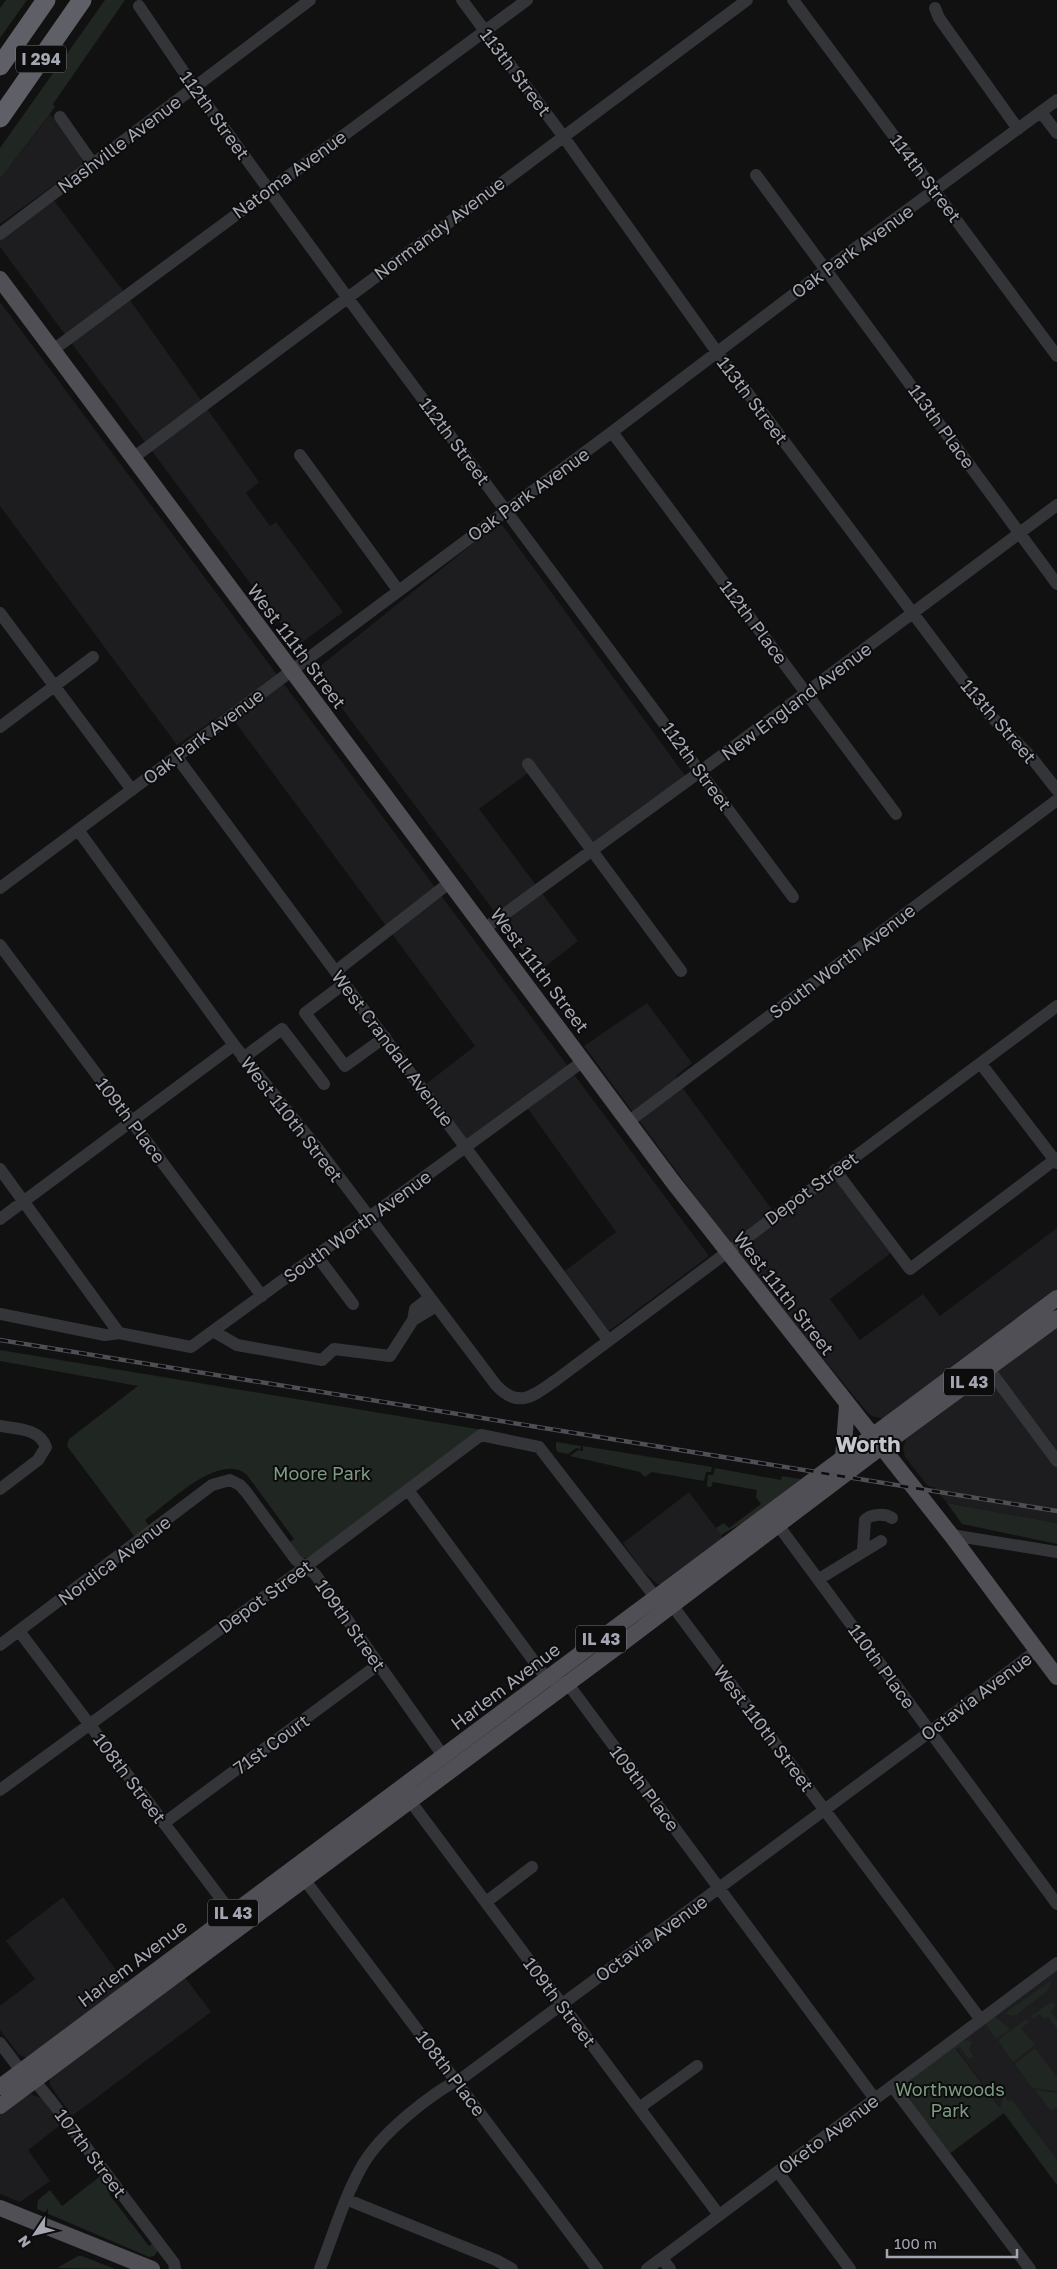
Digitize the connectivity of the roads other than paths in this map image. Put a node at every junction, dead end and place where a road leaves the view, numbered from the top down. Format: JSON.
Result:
{"nodes":[{"id":1,"x":46,"y":0,"type":"edge"},
{"id":2,"x":82,"y":0,"type":"edge"},
{"id":3,"x":462,"y":0,"type":"edge"},
{"id":4,"x":527,"y":0,"type":"edge"},
{"id":5,"x":747,"y":0,"type":"edge"},
{"id":6,"x":793,"y":0,"type":"edge"},
{"id":7,"x":304,"y":2,"type":"edge"},
{"id":8,"x":139,"y":6,"type":"dead end"},
{"id":9,"x":935,"y":8,"type":"dead end"},
{"id":10,"x":485,"y":31,"type":"junction"},
{"id":11,"x":0,"y":66,"type":"edge"},
{"id":12,"x":194,"y":87,"type":"junction"},
{"id":13,"x":1057,"y":100,"type":"edge"},
{"id":14,"x":1041,"y":112,"type":"junction"},
{"id":15,"x":60,"y":117,"type":"dead end"},
{"id":16,"x":0,"y":118,"type":"edge"},
{"id":17,"x":1018,"y":129,"type":"junction"},
{"id":18,"x":1057,"y":133,"type":"edge"},
{"id":19,"x":563,"y":136,"type":"junction"},
{"id":20,"x":93,"y":164,"type":"junction"},
{"id":21,"x":756,"y":175,"type":"dead end"},
{"id":22,"x":268,"y":189,"type":"junction"},
{"id":23,"x":935,"y":190,"type":"junction"},
{"id":24,"x":0,"y":234,"type":"edge"},
{"id":25,"x":826,"y":269,"type":"junction"},
{"id":26,"x":0,"y":280,"type":"edge"},
{"id":27,"x":347,"y":297,"type":"junction"},
{"id":28,"x":53,"y":350,"type":"junction"},
{"id":29,"x":718,"y":352,"type":"junction"},
{"id":30,"x":1057,"y":356,"type":"edge"},
{"id":31,"x":612,"y":432,"type":"junction"},
{"id":32,"x":300,"y":455,"type":"dead end"},
{"id":33,"x":133,"y":458,"type":"junction"},
{"id":34,"x":1057,"y":506,"type":"edge"},
{"id":35,"x":506,"y":509,"type":"junction"},
{"id":36,"x":1020,"y":533,"type":"junction"},
{"id":37,"x":1057,"y":584,"type":"edge"},
{"id":38,"x":398,"y":590,"type":"junction"},
{"id":39,"x":0,"y":613,"type":"edge"},
{"id":40,"x":913,"y":614,"type":"junction"},
{"id":41,"x":93,"y":656,"type":"dead end"},
{"id":42,"x":290,"y":671,"type":"junction"},
{"id":43,"x":54,"y":687,"type":"junction"},
{"id":44,"x":807,"y":692,"type":"junction"},
{"id":45,"x":0,"y":727,"type":"edge"},
{"id":46,"x":176,"y":756,"type":"junction"},
{"id":47,"x":528,"y":764,"type":"dead end"},
{"id":48,"x":701,"y":771,"type":"junction"},
{"id":49,"x":132,"y":790,"type":"junction"},
{"id":50,"x":1057,"y":790,"type":"edge"},
{"id":51,"x":1057,"y":800,"type":"edge"},
{"id":52,"x":896,"y":814,"type":"dead end"},
{"id":53,"x":78,"y":830,"type":"junction"},
{"id":54,"x":591,"y":850,"type":"junction"},
{"id":55,"x":449,"y":883,"type":"junction"},
{"id":56,"x":0,"y":888,"type":"edge"},
{"id":57,"x":793,"y":897,"type":"dead end"},
{"id":58,"x":484,"y":929,"type":"junction"},
{"id":59,"x":0,"y":945,"type":"edge"},
{"id":60,"x":336,"y":971,"type":"junction"},
{"id":61,"x":681,"y":971,"type":"dead end"},
{"id":62,"x":345,"y":984,"type":"junction"},
{"id":63,"x":1057,"y":1006,"type":"edge"},
{"id":64,"x":385,"y":1037,"type":"junction"},
{"id":65,"x":234,"y":1045,"type":"junction"},
{"id":66,"x":243,"y":1058,"type":"junction"},
{"id":67,"x":582,"y":1062,"type":"junction"},
{"id":68,"x":981,"y":1064,"type":"junction"},
{"id":69,"x":324,"y":1084,"type":"dead end"},
{"id":70,"x":132,"y":1121,"type":"junction"},
{"id":71,"x":628,"y":1122,"type":"junction"},
{"id":72,"x":466,"y":1146,"type":"junction"},
{"id":73,"x":1056,"y":1160,"type":"edge"},
{"id":74,"x":0,"y":1169,"type":"edge"},
{"id":75,"x":836,"y":1170,"type":"junction"},
{"id":76,"x":25,"y":1201,"type":"junction"},
{"id":77,"x":369,"y":1218,"type":"junction"},
{"id":78,"x":0,"y":1219,"type":"edge"},
{"id":79,"x":725,"y":1252,"type":"junction"},
{"id":80,"x":317,"y":1256,"type":"junction"},
{"id":81,"x":262,"y":1296,"type":"junction"},
{"id":82,"x":1057,"y":1298,"type":"edge"},
{"id":83,"x":433,"y":1302,"type":"junction"},
{"id":84,"x":354,"y":1304,"type":"dead end"},
{"id":85,"x":0,"y":1314,"type":"edge"},
{"id":86,"x":1057,"y":1318,"type":"edge"},
{"id":87,"x":213,"y":1332,"type":"junction"},
{"id":88,"x":119,"y":1333,"type":"junction"},
{"id":89,"x":608,"y":1340,"type":"junction"},
{"id":90,"x":984,"y":1362,"type":"junction"},
{"id":91,"x":515,"y":1398,"type":"joint"},
{"id":92,"x":847,"y":1405,"type":"junction"},
{"id":93,"x":0,"y":1426,"type":"edge"},
{"id":94,"x":876,"y":1442,"type":"junction"},
{"id":95,"x":539,"y":1447,"type":"joint"},
{"id":96,"x":842,"y":1458,"type":"junction"},
{"id":97,"x":1057,"y":1461,"type":"edge"},
{"id":98,"x":230,"y":1480,"type":"joint"},
{"id":99,"x":0,"y":1489,"type":"edge"},
{"id":100,"x":408,"y":1490,"type":"junction"},
{"id":101,"x":892,"y":1518,"type":"dead end"},
{"id":102,"x":778,"y":1525,"type":"junction"},
{"id":103,"x":951,"y":1536,"type":"junction"},
{"id":104,"x":881,"y":1541,"type":"dead end"},
{"id":105,"x":863,"y":1551,"type":"junction"},
{"id":106,"x":1057,"y":1552,"type":"edge"},
{"id":107,"x":305,"y":1567,"type":"junction"},
{"id":108,"x":819,"y":1580,"type":"junction"},
{"id":109,"x":656,"y":1598,"type":"junction"},
{"id":110,"x":672,"y":1605,"type":"junction"},
{"id":111,"x":19,"y":1631,"type":"junction"},
{"id":112,"x":0,"y":1645,"type":"edge"},
{"id":113,"x":1037,"y":1650,"type":"junction"},
{"id":114,"x":379,"y":1664,"type":"junction"},
{"id":115,"x":1057,"y":1677,"type":"edge"},
{"id":116,"x":547,"y":1679,"type":"junction"},
{"id":117,"x":568,"y":1684,"type":"junction"},
{"id":118,"x":89,"y":1724,"type":"junction"},
{"id":119,"x":931,"y":1732,"type":"junction"},
{"id":120,"x":444,"y":1757,"type":"junction"},
{"id":121,"x":0,"y":1790,"type":"edge"},
{"id":122,"x":405,"y":1794,"type":"junction"},
{"id":123,"x":825,"y":1810,"type":"junction"},
{"id":124,"x":164,"y":1823,"type":"junction"},
{"id":125,"x":532,"y":1867,"type":"dead end"},
{"id":126,"x":304,"y":1879,"type":"junction"},
{"id":127,"x":719,"y":1888,"type":"junction"},
{"id":128,"x":486,"y":1902,"type":"junction"},
{"id":129,"x":1057,"y":1904,"type":"edge"},
{"id":130,"x":237,"y":1919,"type":"junction"},
{"id":131,"x":1057,"y":1963,"type":"edge"},
{"id":132,"x":562,"y":2004,"type":"junction"},
{"id":133,"x":981,"y":2020,"type":"junction"},
{"id":134,"x":0,"y":2043,"type":"edge"},
{"id":135,"x":697,"y":2066,"type":"dead end"},
{"id":136,"x":28,"y":2076,"type":"junction"},
{"id":137,"x":457,"y":2080,"type":"junction"},
{"id":138,"x":892,"y":2086,"type":"junction"},
{"id":139,"x":0,"y":2087,"type":"edge"},
{"id":140,"x":875,"y":2099,"type":"junction"},
{"id":141,"x":0,"y":2106,"type":"edge"},
{"id":142,"x":639,"y":2108,"type":"junction"},
{"id":143,"x":778,"y":2172,"type":"junction"},
{"id":144,"x":348,"y":2200,"type":"junction"},
{"id":145,"x":0,"y":2208,"type":"edge"},
{"id":146,"x":719,"y":2215,"type":"junction"},
{"id":147,"x":662,"y":2258,"type":"junction"},
{"id":148,"x":152,"y":2269,"type":"edge"},
{"id":149,"x":174,"y":2269,"type":"edge"},
{"id":150,"x":320,"y":2269,"type":"edge"},
{"id":151,"x":512,"y":2269,"type":"edge"},
{"id":152,"x":597,"y":2269,"type":"edge"},
{"id":153,"x":648,"y":2269,"type":"edge"},
{"id":154,"x":670,"y":2269,"type":"edge"},
{"id":155,"x":850,"y":2269,"type":"edge"},
{"id":156,"x":1030,"y":2269,"type":"edge"}],
"edges":[{"from":1,"to":11,"type":"highway","number":"I 294"},
{"from":2,"to":16,"type":"highway","number":"I 294"},
{"from":3,"to":10,"type":"street","name":"113th Street"},
{"from":4,"to":10,"type":"street","name":"Natoma Avenue"},
{"from":5,"to":19,"type":"street","name":"Normandy Avenue"},
{"from":6,"to":23,"type":"street","name":"114th Street"},
{"from":7,"to":12,"type":"street","name":"Nashville Avenue"},
{"from":8,"to":12,"type":"street","name":"112th Street"},
{"from":9,"to":17,"type":"street"},
{"from":10,"to":19,"type":"street","name":"113th Street"},
{"from":10,"to":22,"type":"street","name":"Natoma Avenue"},
{"from":12,"to":20,"type":"street","name":"Nashville Avenue"},
{"from":12,"to":22,"type":"street","name":"112th Street"},
{"from":13,"to":14,"type":"street","name":"Oak Park Avenue"},
{"from":14,"to":17,"type":"street","name":"Oak Park Avenue"},
{"from":14,"to":18,"type":"street"},
{"from":15,"to":20,"type":"street"},
{"from":17,"to":23,"type":"street","name":"Oak Park Avenue"},
{"from":19,"to":27,"type":"street","name":"Normandy Avenue"},
{"from":19,"to":29,"type":"street","name":"113th Street"},
{"from":20,"to":24,"type":"street","name":"Nashville Avenue"},
{"from":21,"to":25,"type":"street","name":"113th Place"},
{"from":22,"to":27,"type":"street","name":"112th Street"},
{"from":22,"to":28,"type":"street","name":"Natoma Avenue"},
{"from":23,"to":25,"type":"street","name":"Oak Park Avenue"},
{"from":23,"to":30,"type":"street","name":"114th Street"},
{"from":25,"to":29,"type":"street","name":"Oak Park Avenue"},
{"from":25,"to":36,"type":"street","name":"113th Place"},
{"from":26,"to":28,"type":"main road","name":"West 111th Street"},
{"from":27,"to":33,"type":"street","name":"Normandy Avenue"},
{"from":27,"to":35,"type":"street","name":"112th Street"},
{"from":28,"to":33,"type":"main road","name":"West 111th Street"},
{"from":29,"to":31,"type":"street","name":"Oak Park Avenue"},
{"from":29,"to":40,"type":"street","name":"113th Street"},
{"from":31,"to":35,"type":"street","name":"Oak Park Avenue"},
{"from":31,"to":44,"type":"street","name":"112th Place"},
{"from":32,"to":38,"type":"street"},
{"from":33,"to":42,"type":"main road","name":"West 111th Street"},
{"from":34,"to":36,"type":"street","name":"New England Avenue"},
{"from":35,"to":38,"type":"street","name":"Oak Park Avenue"},
{"from":35,"to":48,"type":"street","name":"112th Street"},
{"from":36,"to":37,"type":"street","name":"113th Place"},
{"from":36,"to":40,"type":"street","name":"New England Avenue"},
{"from":38,"to":42,"type":"street","name":"Oak Park Avenue"},
{"from":39,"to":43,"type":"street"},
{"from":40,"to":44,"type":"street","name":"New England Avenue"},
{"from":40,"to":50,"type":"street","name":"113th Street"},
{"from":41,"to":43,"type":"street"},
{"from":42,"to":46,"type":"street","name":"Oak Park Avenue"},
{"from":42,"to":55,"type":"main road","name":"West 111th Street"},
{"from":43,"to":45,"type":"street"},
{"from":43,"to":49,"type":"street"},
{"from":44,"to":48,"type":"street","name":"New England Avenue"},
{"from":44,"to":52,"type":"street","name":"112th Place"},
{"from":46,"to":49,"type":"street","name":"Oak Park Avenue"},
{"from":46,"to":60,"type":"street","name":"West Crandall Avenue"},
{"from":47,"to":54,"type":"street"},
{"from":48,"to":54,"type":"street","name":"New England Avenue"},
{"from":48,"to":57,"type":"street","name":"112th Street"},
{"from":49,"to":53,"type":"street","name":"Oak Park Avenue"},
{"from":51,"to":71,"type":"street","name":"South Worth Avenue"},
{"from":53,"to":56,"type":"street","name":"Oak Park Avenue"},
{"from":53,"to":65,"type":"street","name":"West 110th Street"},
{"from":54,"to":58,"type":"street","name":"New England Avenue"},
{"from":54,"to":61,"type":"street"},
{"from":55,"to":58,"type":"main road","name":"West 111th Street"},
{"from":55,"to":60,"type":"street"},
{"from":58,"to":67,"type":"main road","name":"West 111th Street"},
{"from":59,"to":70,"type":"street","name":"109th Place"},
{"from":60,"to":62,"type":"street","name":"West Crandall Avenue"},
{"from":62,"to":64,"type":"street","name":"West Crandall Avenue"},
{"from":62,"to":64,"type":"street"},
{"from":63,"to":68,"type":"street","name":"Depot Street"},
{"from":64,"to":72,"type":"street","name":"West Crandall Avenue"},
{"from":65,"to":66,"type":"street","name":"West 110th Street"},
{"from":65,"to":70,"type":"street"},
{"from":66,"to":69,"type":"street"},
{"from":66,"to":77,"type":"street","name":"West 110th Street"},
{"from":67,"to":71,"type":"main road","name":"West 111th Street"},
{"from":67,"to":72,"type":"street","name":"South Worth Avenue"},
{"from":68,"to":73,"type":"street"},
{"from":68,"to":75,"type":"street","name":"Depot Street"},
{"from":70,"to":76,"type":"street"},
{"from":70,"to":81,"type":"street","name":"109th Place"},
{"from":71,"to":79,"type":"main road","name":"West 111th Street"},
{"from":72,"to":77,"type":"street","name":"South Worth Avenue"},
{"from":72,"to":89,"type":"street","name":"West Crandall Avenue"},
{"from":73,"to":75,"type":"street"},
{"from":74,"to":76,"type":"street"},
{"from":75,"to":79,"type":"street","name":"Depot Street"},
{"from":76,"to":78,"type":"street"},
{"from":76,"to":88,"type":"street"},
{"from":77,"to":80,"type":"street","name":"South Worth Avenue"},
{"from":77,"to":83,"type":"street","name":"West 110th Street"},
{"from":79,"to":89,"type":"street","name":"Depot Street"},
{"from":79,"to":92,"type":"main road","name":"West 111th Street"},
{"from":80,"to":81,"type":"street","name":"South Worth Avenue"},
{"from":80,"to":84,"type":"street"},
{"from":81,"to":87,"type":"street","name":"South Worth Avenue"},
{"from":82,"to":90,"type":"main road","name":"Harlem Avenue","number":"IL 43"},
{"from":83,"to":87,"type":"street"},
{"from":83,"to":91,"type":"street","name":"West 110th Street"},
{"from":85,"to":88,"type":"street","name":"South Worth Avenue"},
{"from":86,"to":90,"type":"main road","name":"Harlem Avenue","number":"IL 43"},
{"from":87,"to":88,"type":"street","name":"South Worth Avenue"},
{"from":89,"to":91,"type":"street","name":"Depot Street"},
{"from":90,"to":94,"type":"main road","name":"Harlem Avenue","number":"IL 43"},
{"from":90,"to":97,"type":"street"},
{"from":92,"to":94,"type":"main road","name":"West 111th Street"},
{"from":92,"to":96,"type":"main road"},
{"from":93,"to":99,"type":"street"},
{"from":94,"to":96,"type":"main road","name":"Harlem Avenue","number":"IL 43"},
{"from":94,"to":102,"type":"main road","name":"Harlem Avenue","number":"IL 43"},
{"from":94,"to":103,"type":"main road","name":"West 111th Street"},
{"from":95,"to":100,"type":"street","name":"Depot Street"},
{"from":95,"to":109,"type":"street","name":"West 110th Street"},
{"from":96,"to":109,"type":"main road","name":"Harlem Avenue","number":"IL 43"},
{"from":98,"to":107,"type":"street","name":"109th Street"},
{"from":98,"to":111,"type":"street","name":"Nordica Avenue"},
{"from":100,"to":107,"type":"street","name":"Depot Street"},
{"from":100,"to":116,"type":"street"},
{"from":101,"to":105,"type":"street"},
{"from":102,"to":108,"type":"street","name":"110th Place"},
{"from":102,"to":110,"type":"main road","name":"Harlem Avenue","number":"IL 43"},
{"from":103,"to":106,"type":"street"},
{"from":103,"to":113,"type":"main road","name":"West 111th Street"},
{"from":104,"to":105,"type":"street"},
{"from":105,"to":108,"type":"street"},
{"from":107,"to":114,"type":"street","name":"109th Street"},
{"from":107,"to":118,"type":"street","name":"Depot Street"},
{"from":108,"to":119,"type":"street","name":"110th Place"},
{"from":109,"to":110,"type":"street","name":"West 110th Street"},
{"from":109,"to":116,"type":"main road","name":"Harlem Avenue","number":"IL 43"},
{"from":110,"to":117,"type":"main road","name":"Harlem Avenue","number":"IL 43"},
{"from":110,"to":123,"type":"street","name":"West 110th Street"},
{"from":111,"to":112,"type":"street","name":"Nordica Avenue"},
{"from":111,"to":118,"type":"street","name":"108th Street"},
{"from":113,"to":115,"type":"main road","name":"West 111th Street"},
{"from":113,"to":119,"type":"street","name":"Octavia Avenue"},
{"from":114,"to":120,"type":"street","name":"109th Street"},
{"from":114,"to":124,"type":"street","name":"71st Court"},
{"from":116,"to":117,"type":"street"},
{"from":116,"to":120,"type":"main road","name":"Harlem Avenue","number":"IL 43"},
{"from":117,"to":122,"type":"main road","name":"Harlem Avenue","number":"IL 43"},
{"from":117,"to":127,"type":"street","name":"109th Place"},
{"from":118,"to":121,"type":"street","name":"Depot Street"},
{"from":118,"to":124,"type":"street","name":"108th Street"},
{"from":119,"to":123,"type":"street","name":"Octavia Avenue"},
{"from":119,"to":129,"type":"street","name":"110th Place"},
{"from":120,"to":122,"type":"main road","name":"Harlem Avenue","number":"IL 43"},
{"from":122,"to":126,"type":"main road","name":"Harlem Avenue","number":"IL 43"},
{"from":122,"to":128,"type":"street","name":"109th Street"},
{"from":122,"to":130,"type":"main road","name":"Harlem Avenue","number":"IL 43"},
{"from":123,"to":127,"type":"street","name":"Octavia Avenue"},
{"from":123,"to":133,"type":"street","name":"West 110th Street"},
{"from":124,"to":130,"type":"street","name":"108th Street"},
{"from":125,"to":128,"type":"street"},
{"from":126,"to":130,"type":"main road","name":"Harlem Avenue","number":"IL 43"},
{"from":126,"to":137,"type":"street","name":"108th Place"},
{"from":127,"to":132,"type":"street","name":"Octavia Avenue"},
{"from":127,"to":140,"type":"street","name":"109th Place"},
{"from":128,"to":132,"type":"street","name":"109th Street"},
{"from":130,"to":136,"type":"main road","name":"Harlem Avenue","number":"IL 43"},
{"from":131,"to":133,"type":"street","name":"Oketo Avenue"},
{"from":132,"to":137,"type":"street","name":"Octavia Avenue"},
{"from":132,"to":142,"type":"street","name":"109th Street"},
{"from":133,"to":138,"type":"street","name":"Oketo Avenue"},
{"from":134,"to":136,"type":"street","name":"107th Street"},
{"from":135,"to":142,"type":"street"},
{"from":136,"to":139,"type":"main road","name":"Harlem Avenue","number":"IL 43"},
{"from":136,"to":141,"type":"main road","name":"Harlem Avenue","number":"IL 43"},
{"from":136,"to":149,"type":"street","name":"107th Street"},
{"from":137,"to":144,"type":"street","name":"Octavia Avenue"},
{"from":137,"to":152,"type":"street","name":"108th Place"},
{"from":138,"to":140,"type":"street","name":"Oketo Avenue"},
{"from":138,"to":156,"type":"street"},
{"from":140,"to":143,"type":"street","name":"Oketo Avenue"},
{"from":142,"to":146,"type":"street","name":"109th Street"},
{"from":143,"to":146,"type":"street","name":"Oketo Avenue"},
{"from":143,"to":155,"type":"street"},
{"from":144,"to":150,"type":"street","name":"Octavia Avenue"},
{"from":144,"to":151,"type":"street"},
{"from":145,"to":148,"type":"main road"},
{"from":146,"to":147,"type":"street","name":"Oketo Avenue"},
{"from":147,"to":153,"type":"street","name":"Oketo Avenue"},
{"from":147,"to":154,"type":"street"}]}
